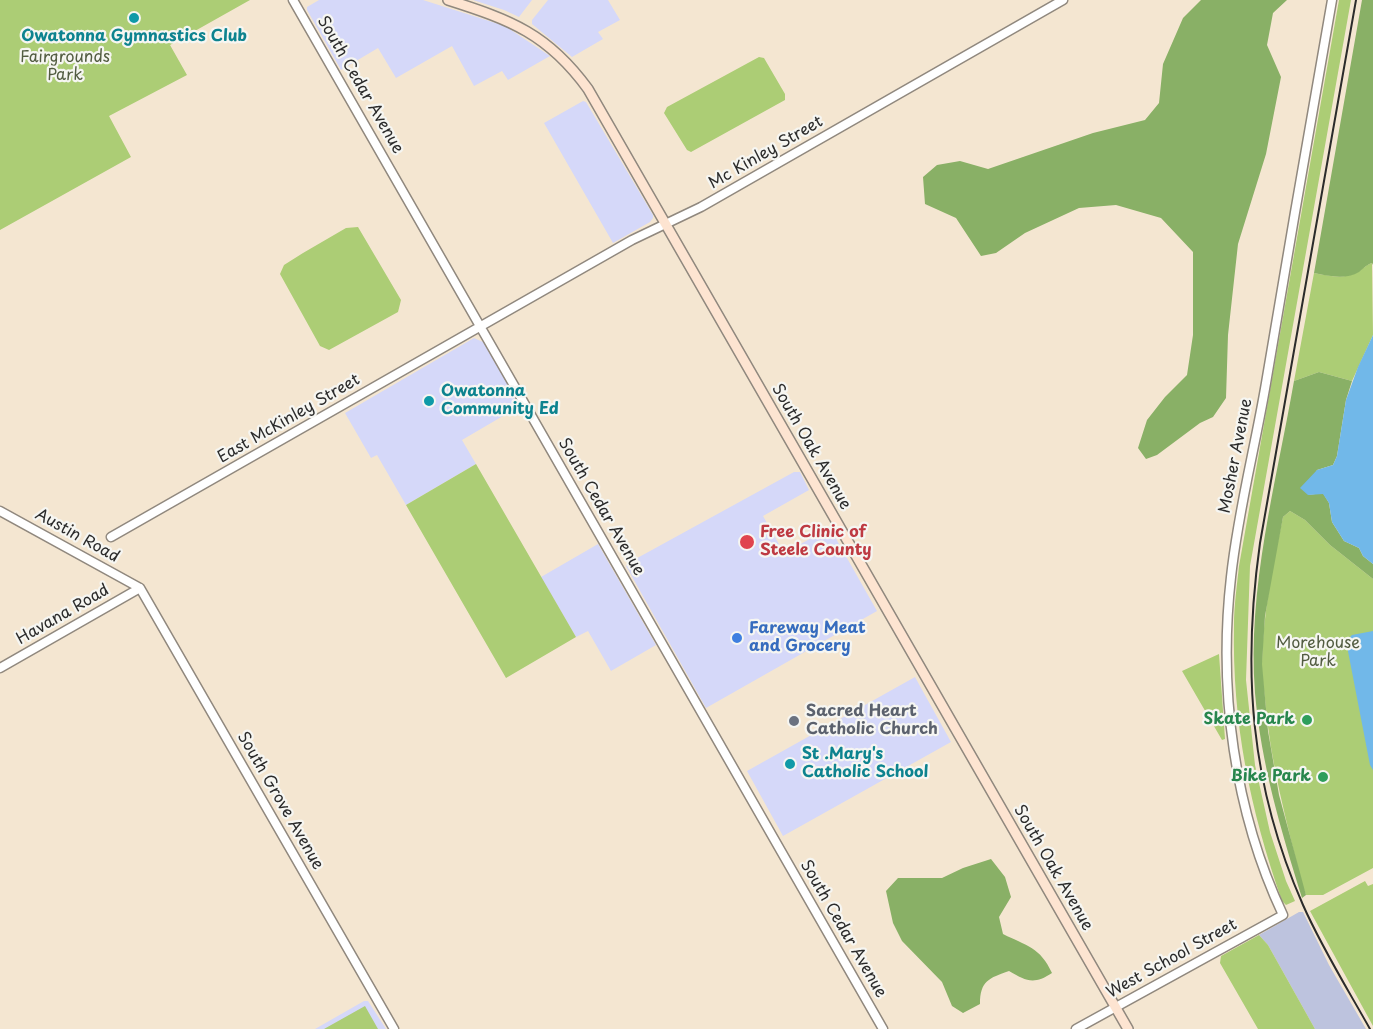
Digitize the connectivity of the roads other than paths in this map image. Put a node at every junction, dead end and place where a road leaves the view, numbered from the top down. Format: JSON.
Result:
{"nodes":[{"id":1,"x":293,"y":0,"type":"edge"},
{"id":2,"x":448,"y":0,"type":"edge"},
{"id":3,"x":1063,"y":0,"type":"edge"},
{"id":4,"x":1332,"y":0,"type":"edge"},
{"id":5,"x":666,"y":224,"type":"junction"},
{"id":6,"x":481,"y":327,"type":"junction"},
{"id":7,"x":0,"y":511,"type":"edge"},
{"id":8,"x":111,"y":537,"type":"dead end"},
{"id":9,"x":140,"y":588,"type":"junction"},
{"id":10,"x":0,"y":668,"type":"edge"},
{"id":11,"x":1283,"y":915,"type":"joint"},
{"id":12,"x":1116,"y":1007,"type":"junction"},
{"id":13,"x":394,"y":1029,"type":"edge"},
{"id":14,"x":883,"y":1029,"type":"edge"},
{"id":15,"x":1076,"y":1029,"type":"edge"},
{"id":16,"x":1128,"y":1029,"type":"edge"}],
"edges":[{"from":1,"to":6,"type":"street","name":"South Cedar Avenue"},
{"from":2,"to":5,"type":"main road","name":"South Oak Avenue"},
{"from":3,"to":5,"type":"street","name":"Mc Kinley Street"},
{"from":4,"to":11,"type":"street","name":"Mosher Avenue"},
{"from":5,"to":6,"type":"street","name":"Mc Kinley Street"},
{"from":5,"to":12,"type":"main road","name":"South Oak Avenue"},
{"from":6,"to":8,"type":"street","name":"East McKinley Street"},
{"from":6,"to":14,"type":"street","name":"South Cedar Avenue"},
{"from":7,"to":9,"type":"street","name":"Austin Road"},
{"from":9,"to":10,"type":"street","name":"Havana Road"},
{"from":9,"to":13,"type":"street","name":"South Grove Avenue"},
{"from":11,"to":12,"type":"street","name":"West School Street"},
{"from":12,"to":15,"type":"street","name":"West School Street"},
{"from":12,"to":16,"type":"main road","name":"South Oak Avenue"}]}
